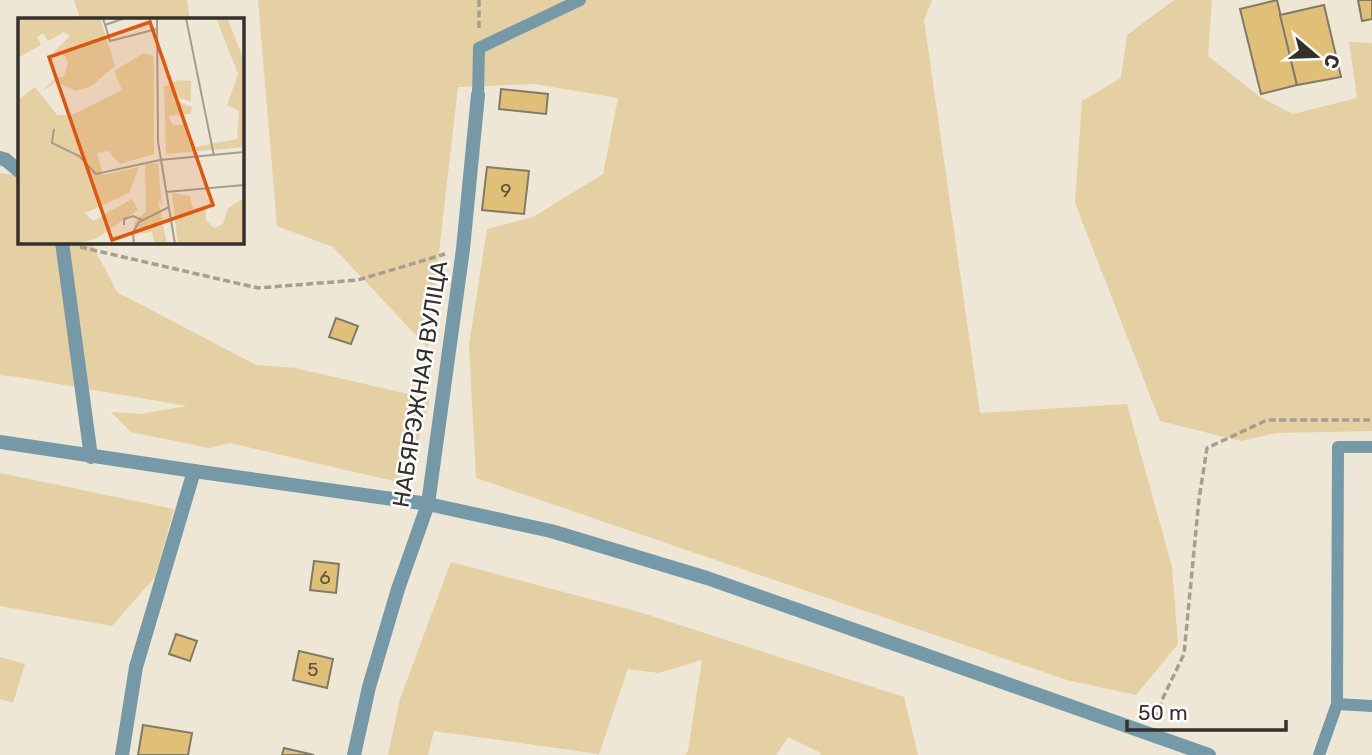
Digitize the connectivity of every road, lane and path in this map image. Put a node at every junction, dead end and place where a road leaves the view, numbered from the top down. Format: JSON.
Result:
{"nodes":[{"id":1,"x":479,"y":0,"type":"edge"},
{"id":2,"x":580,"y":0,"type":"edge"},
{"id":3,"x":479,"y":48,"type":"junction"},
{"id":4,"x":478,"y":95,"type":"joint"},
{"id":5,"x":0,"y":158,"type":"edge"},
{"id":6,"x":18,"y":170,"type":"edge"},
{"id":7,"x":64,"y":243,"type":"edge"},
{"id":8,"x":68,"y":243,"type":"edge"},
{"id":9,"x":463,"y":249,"type":"junction"},
{"id":10,"x":1372,"y":420,"type":"edge"},
{"id":11,"x":0,"y":442,"type":"edge"},
{"id":12,"x":1372,"y":447,"type":"edge"},
{"id":13,"x":91,"y":457,"type":"junction"},
{"id":14,"x":194,"y":471,"type":"junction"},
{"id":15,"x":428,"y":504,"type":"junction"},
{"id":16,"x":1337,"y":704,"type":"junction"},
{"id":17,"x":1372,"y":706,"type":"edge"},
{"id":18,"x":1150,"y":734,"type":"junction"},
{"id":19,"x":122,"y":755,"type":"edge"},
{"id":20,"x":354,"y":755,"type":"edge"},
{"id":21,"x":1209,"y":755,"type":"edge"},
{"id":22,"x":1319,"y":755,"type":"edge"}],
"edges":[{"from":1,"to":3,"type":"path"},
{"from":2,"to":3,"type":"lane"},
{"from":3,"to":4,"type":"lane"},
{"from":4,"to":9,"type":"street","name":"НАБЯРЭЖНАЯ ВУЛІЦА"},
{"from":5,"to":6,"type":"street"},
{"from":7,"to":13,"type":"street"},
{"from":8,"to":9,"type":"path"},
{"from":9,"to":15,"type":"street","name":"НАБЯРЭЖНАЯ ВУЛІЦА"},
{"from":10,"to":18,"type":"path"},
{"from":11,"to":13,"type":"street"},
{"from":12,"to":16,"type":"lane"},
{"from":13,"to":14,"type":"street"},
{"from":14,"to":15,"type":"street"},
{"from":14,"to":19,"type":"street"},
{"from":15,"to":18,"type":"street"},
{"from":15,"to":20,"type":"street","name":"НАБЯРЭЖНАЯ ВУЛІЦА"},
{"from":16,"to":17,"type":"lane"},
{"from":16,"to":22,"type":"lane"},
{"from":18,"to":21,"type":"street"}]}
